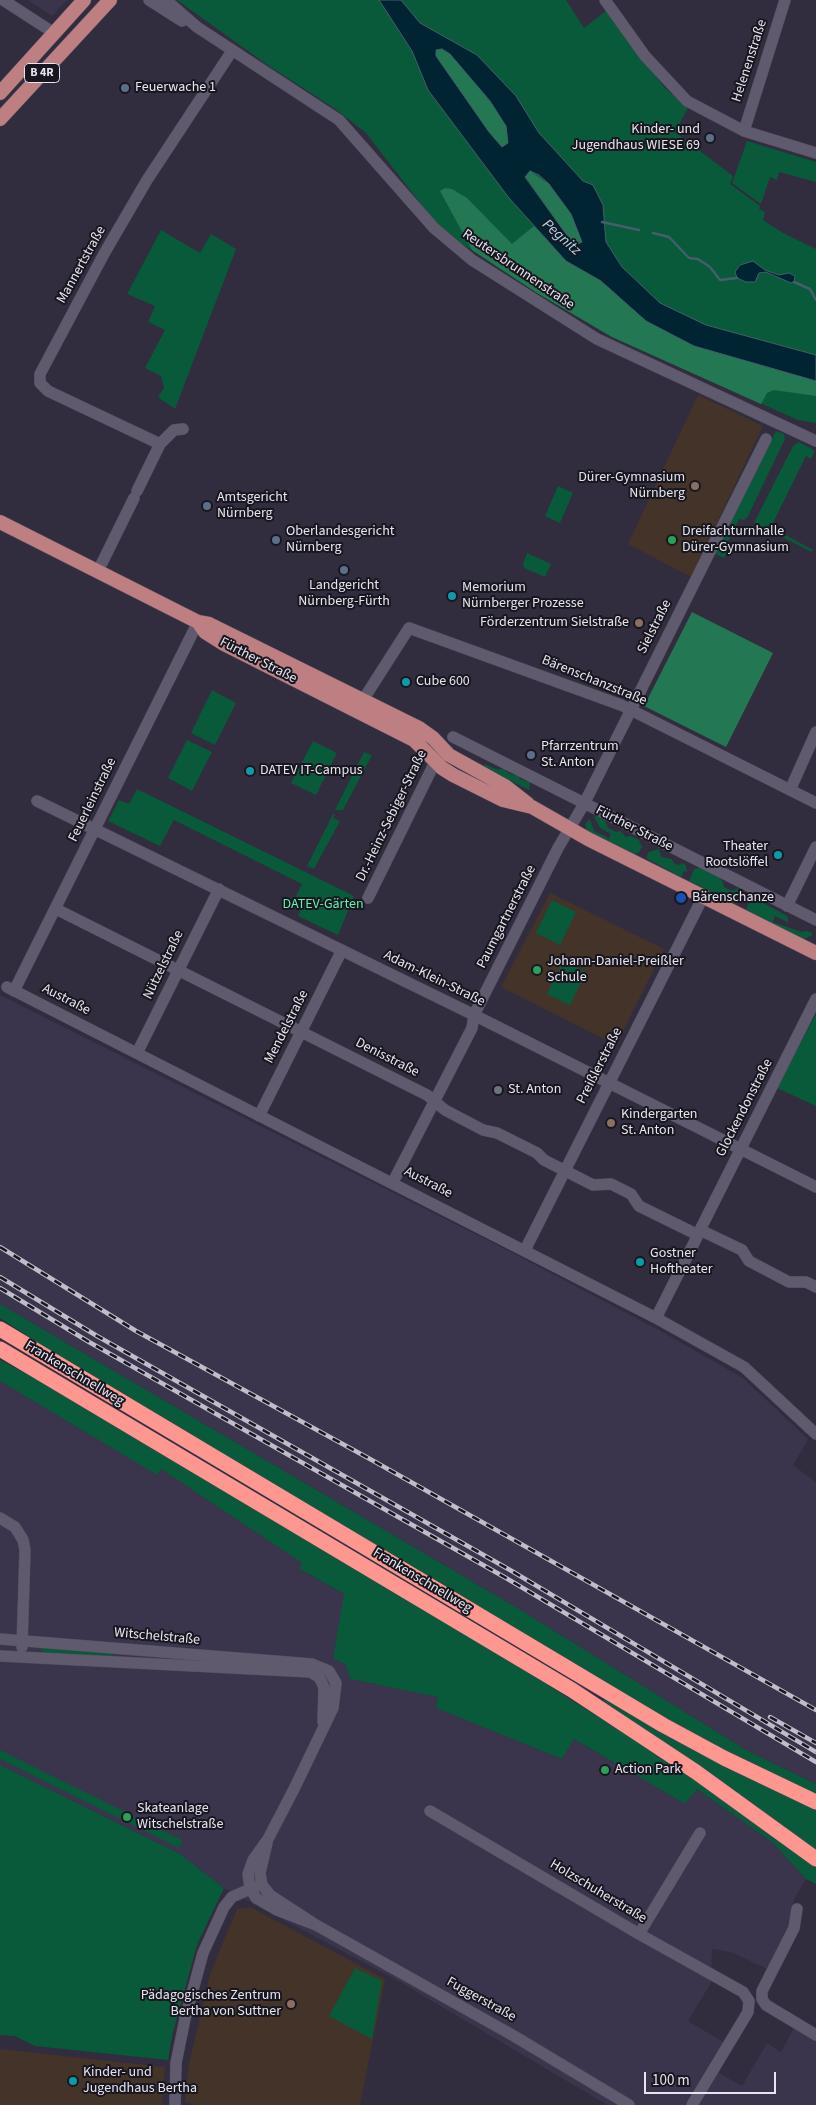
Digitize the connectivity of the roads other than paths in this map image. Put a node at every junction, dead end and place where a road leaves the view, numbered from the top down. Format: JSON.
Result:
{"nodes":[{"id":1,"x":3,"y":0,"type":"edge"},
{"id":2,"x":84,"y":0,"type":"edge"},
{"id":3,"x":110,"y":0,"type":"edge"},
{"id":4,"x":149,"y":0,"type":"edge"},
{"id":5,"x":166,"y":0,"type":"edge"},
{"id":6,"x":605,"y":0,"type":"edge"},
{"id":7,"x":783,"y":1,"type":"edge"},
{"id":8,"x":197,"y":28,"type":"junction"},
{"id":9,"x":54,"y":33,"type":"junction"},
{"id":10,"x":232,"y":51,"type":"junction"},
{"id":11,"x":0,"y":94,"type":"edge"},
{"id":12,"x":0,"y":119,"type":"edge"},
{"id":13,"x":744,"y":130,"type":"junction"},
{"id":14,"x":816,"y":153,"type":"edge"},
{"id":15,"x":184,"y":429,"type":"dead end"},
{"id":16,"x":766,"y":439,"type":"dead end"},
{"id":17,"x":816,"y":441,"type":"edge"},
{"id":18,"x":160,"y":444,"type":"junction"},
{"id":19,"x":0,"y":522,"type":"edge"},
{"id":20,"x":98,"y":571,"type":"junction"},
{"id":21,"x":198,"y":622,"type":"junction"},
{"id":22,"x":363,"y":700,"type":"junction"},
{"id":23,"x":630,"y":710,"type":"junction"},
{"id":24,"x":816,"y":732,"type":"edge"},
{"id":25,"x":453,"y":737,"type":"dead end"},
{"id":26,"x":442,"y":748,"type":"junction"},
{"id":27,"x":435,"y":761,"type":"junction"},
{"id":28,"x":790,"y":790,"type":"junction"},
{"id":29,"x":38,"y":801,"type":"dead end"},
{"id":30,"x":816,"y":803,"type":"edge"},
{"id":31,"x":584,"y":804,"type":"junction"},
{"id":32,"x":532,"y":807,"type":"junction"},
{"id":33,"x":570,"y":828,"type":"junction"},
{"id":34,"x":96,"y":829,"type":"junction"},
{"id":35,"x":816,"y":847,"type":"edge"},
{"id":36,"x":219,"y":889,"type":"junction"},
{"id":37,"x":703,"y":896,"type":"junction"},
{"id":38,"x":368,"y":898,"type":"dead end"},
{"id":39,"x":787,"y":906,"type":"junction"},
{"id":40,"x":56,"y":909,"type":"junction"},
{"id":41,"x":816,"y":920,"type":"edge"},
{"id":42,"x":342,"y":950,"type":"junction"},
{"id":43,"x":816,"y":953,"type":"edge"},
{"id":44,"x":178,"y":970,"type":"junction"},
{"id":45,"x":10,"y":989,"type":"joint"},
{"id":46,"x":816,"y":999,"type":"edge"},
{"id":47,"x":474,"y":1015,"type":"junction"},
{"id":48,"x":302,"y":1032,"type":"junction"},
{"id":49,"x":137,"y":1053,"type":"junction"},
{"id":50,"x":608,"y":1083,"type":"junction"},
{"id":51,"x":434,"y":1101,"type":"junction"},
{"id":52,"x":259,"y":1116,"type":"junction"},
{"id":53,"x":741,"y":1149,"type":"junction"},
{"id":54,"x":565,"y":1171,"type":"junction"},
{"id":55,"x":393,"y":1182,"type":"junction"},
{"id":56,"x":816,"y":1187,"type":"edge"},
{"id":57,"x":699,"y":1232,"type":"junction"},
{"id":58,"x":525,"y":1250,"type":"junction"},
{"id":59,"x":816,"y":1287,"type":"edge"},
{"id":60,"x":656,"y":1318,"type":"junction"},
{"id":61,"x":0,"y":1329,"type":"edge"},
{"id":62,"x":0,"y":1349,"type":"edge"},
{"id":63,"x":816,"y":1434,"type":"edge"},
{"id":64,"x":0,"y":1518,"type":"edge"},
{"id":65,"x":0,"y":1639,"type":"edge"},
{"id":66,"x":22,"y":1641,"type":"junction"},
{"id":67,"x":0,"y":1656,"type":"edge"},
{"id":68,"x":21,"y":1657,"type":"junction"},
{"id":69,"x":311,"y":1668,"type":"junction"},
{"id":70,"x":816,"y":1802,"type":"edge"},
{"id":71,"x":430,"y":1811,"type":"dead end"},
{"id":72,"x":700,"y":1833,"type":"dead end"},
{"id":73,"x":268,"y":1839,"type":"junction"},
{"id":74,"x":816,"y":1859,"type":"edge"},
{"id":75,"x":262,"y":1885,"type":"junction"},
{"id":76,"x":250,"y":1888,"type":"junction"},
{"id":77,"x":796,"y":1909,"type":"dead end"},
{"id":78,"x":316,"y":1925,"type":"junction"},
{"id":79,"x":639,"y":1934,"type":"junction"},
{"id":80,"x":816,"y":2035,"type":"edge"},
{"id":81,"x":175,"y":2105,"type":"edge"},
{"id":82,"x":629,"y":2105,"type":"edge"},
{"id":83,"x":692,"y":2105,"type":"edge"}],
"edges":[{"from":1,"to":9,"type":"street"},
{"from":2,"to":9,"type":"main road","number":"B 4R"},
{"from":3,"to":12,"type":"main road","number":"B 4R"},
{"from":4,"to":8,"type":"street","name":"Reutersbrunnenstraße"},
{"from":5,"to":8,"type":"street","name":"Reutersbrunnenstraße"},
{"from":6,"to":13,"type":"street"},
{"from":7,"to":13,"type":"street","name":"Helenenstraße"},
{"from":8,"to":10,"type":"street","name":"Reutersbrunnenstraße"},
{"from":9,"to":11,"type":"main road","number":"B 4R"},
{"from":10,"to":17,"type":"street","name":"Reutersbrunnenstraße"},
{"from":10,"to":18,"type":"street","name":"Mannertstraße"},
{"from":13,"to":14,"type":"street"},
{"from":15,"to":18,"type":"street"},
{"from":16,"to":23,"type":"street","name":"Sielstraße"},
{"from":18,"to":20,"type":"street"},
{"from":19,"to":20,"type":"main road","name":"Fürther Straße"},
{"from":20,"to":21,"type":"main road","name":"Fürther Straße"},
{"from":21,"to":22,"type":"main road","name":"Fürther Straße"},
{"from":21,"to":27,"type":"main road","name":"Fürther Straße"},
{"from":21,"to":34,"type":"street","name":"Feuerleinstraße"},
{"from":22,"to":23,"type":"street","name":"Bärenschanzstraße"},
{"from":22,"to":26,"type":"main road","name":"Fürther Straße"},
{"from":23,"to":28,"type":"street","name":"Bärenschanzstraße"},
{"from":23,"to":31,"type":"street","name":"Sielstraße"},
{"from":24,"to":28,"type":"street"},
{"from":25,"to":31,"type":"street","name":"Fürther Straße"},
{"from":26,"to":27,"type":"street","name":"Dr.-Heinz-Sebiger-Straße"},
{"from":26,"to":32,"type":"main road","name":"Fürther Straße"},
{"from":27,"to":32,"type":"main road","name":"Fürther Straße"},
{"from":27,"to":38,"type":"street","name":"Dr.-Heinz-Sebiger-Straße"},
{"from":28,"to":30,"type":"street","name":"Bärenschanzstraße"},
{"from":29,"to":34,"type":"street","name":"Adam-Klein-Straße"},
{"from":31,"to":33,"type":"street","name":"Sielstraße"},
{"from":31,"to":39,"type":"street","name":"Fürther Straße"},
{"from":32,"to":33,"type":"main road","name":"Fürther Straße"},
{"from":33,"to":37,"type":"main road","name":"Fürther Straße"},
{"from":33,"to":47,"type":"street","name":"Paumgartnerstraße"},
{"from":34,"to":36,"type":"street","name":"Adam-Klein-Straße"},
{"from":34,"to":40,"type":"street","name":"Feuerleinstraße"},
{"from":35,"to":39,"type":"street"},
{"from":36,"to":42,"type":"street","name":"Adam-Klein-Straße"},
{"from":36,"to":44,"type":"street","name":"Nützelstraße"},
{"from":37,"to":43,"type":"main road","name":"Fürther Straße"},
{"from":37,"to":50,"type":"street","name":"Preißlerstraße"},
{"from":39,"to":41,"type":"street","name":"Fürther Straße"},
{"from":40,"to":44,"type":"street","name":"Denisstraße"},
{"from":40,"to":45,"type":"street","name":"Feuerleinstraße"},
{"from":42,"to":47,"type":"street","name":"Adam-Klein-Straße"},
{"from":42,"to":48,"type":"street","name":"Mendelstraße"},
{"from":44,"to":48,"type":"street","name":"Denisstraße"},
{"from":44,"to":49,"type":"street","name":"Nützelstraße"},
{"from":45,"to":49,"type":"street","name":"Austraße"},
{"from":46,"to":53,"type":"street","name":"Glockendonstraße"},
{"from":47,"to":50,"type":"street","name":"Adam-Klein-Straße"},
{"from":47,"to":51,"type":"street","name":"Paumgartnerstraße"},
{"from":48,"to":51,"type":"street","name":"Denisstraße"},
{"from":48,"to":52,"type":"street","name":"Mendelstraße"},
{"from":49,"to":52,"type":"street","name":"Austraße"},
{"from":50,"to":53,"type":"street","name":"Adam-Klein-Straße"},
{"from":50,"to":54,"type":"street","name":"Preißlerstraße"},
{"from":51,"to":54,"type":"street","name":"Denisstraße"},
{"from":51,"to":55,"type":"street","name":"Paumgartnerstraße"},
{"from":52,"to":55,"type":"street","name":"Austraße"},
{"from":53,"to":56,"type":"street","name":"Adam-Klein-Straße"},
{"from":53,"to":57,"type":"street","name":"Glockendonstraße"},
{"from":54,"to":57,"type":"street","name":"Denisstraße"},
{"from":54,"to":58,"type":"street","name":"Preißlerstraße"},
{"from":55,"to":58,"type":"street","name":"Austraße"},
{"from":57,"to":59,"type":"street","name":"Denisstraße"},
{"from":57,"to":60,"type":"street","name":"Glockendonstraße"},
{"from":58,"to":60,"type":"street","name":"Austraße"},
{"from":60,"to":63,"type":"street","name":"Austraße"},
{"from":61,"to":70,"type":"highway","name":"Frankenschnellweg"},
{"from":62,"to":74,"type":"highway","name":"Frankenschnellweg"},
{"from":64,"to":66,"type":"street"},
{"from":65,"to":66,"type":"street","name":"Witschelstraße"},
{"from":66,"to":68,"type":"street"},
{"from":66,"to":69,"type":"street","name":"Witschelstraße"},
{"from":67,"to":68,"type":"street","name":"Witschelstraße"},
{"from":68,"to":69,"type":"street","name":"Witschelstraße"},
{"from":69,"to":73,"type":"street"},
{"from":71,"to":79,"type":"street","name":"Holzschuherstraße"},
{"from":72,"to":79,"type":"street"},
{"from":73,"to":75,"type":"street"},
{"from":73,"to":76,"type":"street"},
{"from":75,"to":76,"type":"street"},
{"from":75,"to":78,"type":"street","name":"Fuggerstraße"},
{"from":76,"to":78,"type":"street","name":"Fuggerstraße"},
{"from":76,"to":81,"type":"street"},
{"from":77,"to":80,"type":"street"},
{"from":78,"to":82,"type":"street","name":"Fuggerstraße"},
{"from":79,"to":83,"type":"street","name":"Holzschuherstraße"}]}
